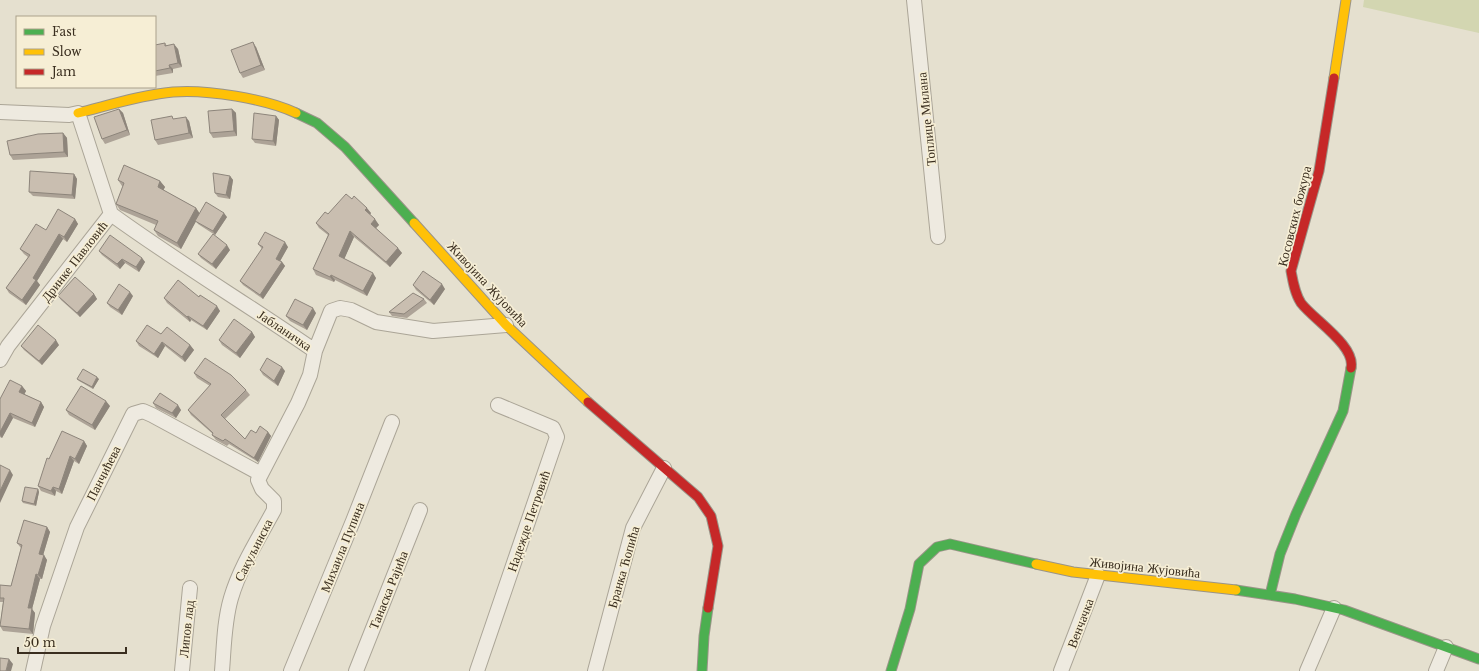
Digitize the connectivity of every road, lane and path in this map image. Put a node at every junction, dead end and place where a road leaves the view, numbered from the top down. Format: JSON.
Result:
{"nodes":[{"id":1,"x":914,"y":0,"type":"edge"},
{"id":2,"x":1346,"y":0,"type":"edge"},
{"id":3,"x":0,"y":112,"type":"edge"},
{"id":4,"x":78,"y":113,"type":"junction"},
{"id":5,"x":110,"y":214,"type":"junction"},
{"id":6,"x":938,"y":237,"type":"dead end"},
{"id":7,"x":506,"y":326,"type":"junction"},
{"id":8,"x":315,"y":351,"type":"junction"},
{"id":9,"x":0,"y":360,"type":"edge"},
{"id":10,"x":498,"y":405,"type":"dead end"},
{"id":11,"x":392,"y":422,"type":"dead end"},
{"id":12,"x":664,"y":468,"type":"junction"},
{"id":13,"x":261,"y":474,"type":"junction"},
{"id":14,"x":420,"y":510,"type":"dead end"},
{"id":15,"x":1098,"y":575,"type":"junction"},
{"id":16,"x":190,"y":588,"type":"dead end"},
{"id":17,"x":1270,"y":595,"type":"junction"},
{"id":18,"x":1334,"y":608,"type":"junction"},
{"id":19,"x":1446,"y":647,"type":"junction"},
{"id":20,"x":1479,"y":659,"type":"edge"},
{"id":21,"x":33,"y":671,"type":"edge"},
{"id":22,"x":182,"y":671,"type":"edge"},
{"id":23,"x":222,"y":671,"type":"edge"},
{"id":24,"x":291,"y":671,"type":"edge"},
{"id":25,"x":356,"y":671,"type":"edge"},
{"id":26,"x":477,"y":671,"type":"edge"},
{"id":27,"x":595,"y":671,"type":"edge"},
{"id":28,"x":702,"y":671,"type":"edge"},
{"id":29,"x":891,"y":671,"type":"edge"},
{"id":30,"x":1061,"y":671,"type":"edge"},
{"id":31,"x":1307,"y":671,"type":"edge"},
{"id":32,"x":1436,"y":671,"type":"edge"}],
"edges":[{"from":1,"to":6,"type":"street","name":"Топлице Милана"},
{"from":2,"to":17,"type":"street","name":"Косовских божура"},
{"from":3,"to":4,"type":"street"},
{"from":4,"to":5,"type":"street","name":"Дринке Павловић"},
{"from":4,"to":7,"type":"street","name":"Живојина Жујовића"},
{"from":5,"to":8,"type":"street","name":"Јабланичка"},
{"from":5,"to":9,"type":"street","name":"Дринке Павловић"},
{"from":7,"to":8,"type":"street","name":"Јабланичка"},
{"from":7,"to":12,"type":"street","name":"Живојина Жујовића"},
{"from":8,"to":13,"type":"street"},
{"from":10,"to":26,"type":"street","name":"Надежде Петровић"},
{"from":11,"to":24,"type":"street","name":"Михаила Пупина"},
{"from":12,"to":27,"type":"street","name":"Бранка Ћопића"},
{"from":12,"to":28,"type":"street","name":"Живојина Жујовића"},
{"from":13,"to":21,"type":"street","name":"Панчићева"},
{"from":13,"to":23,"type":"street","name":"Сакуљинска"},
{"from":14,"to":25,"type":"street","name":"Танаска Рајића"},
{"from":15,"to":17,"type":"street","name":"Живојина Жујовића"},
{"from":15,"to":29,"type":"street","name":"Живојина Жујовића"},
{"from":15,"to":30,"type":"street","name":"Венчачка"},
{"from":16,"to":22,"type":"street","name":"Липов лад"},
{"from":17,"to":18,"type":"street","name":"Живојина Жујовића"},
{"from":18,"to":19,"type":"street","name":"Живојина Жујовића"},
{"from":18,"to":31,"type":"street"},
{"from":19,"to":20,"type":"street","name":"Живојина Жујовића"},
{"from":19,"to":32,"type":"street"}]}
